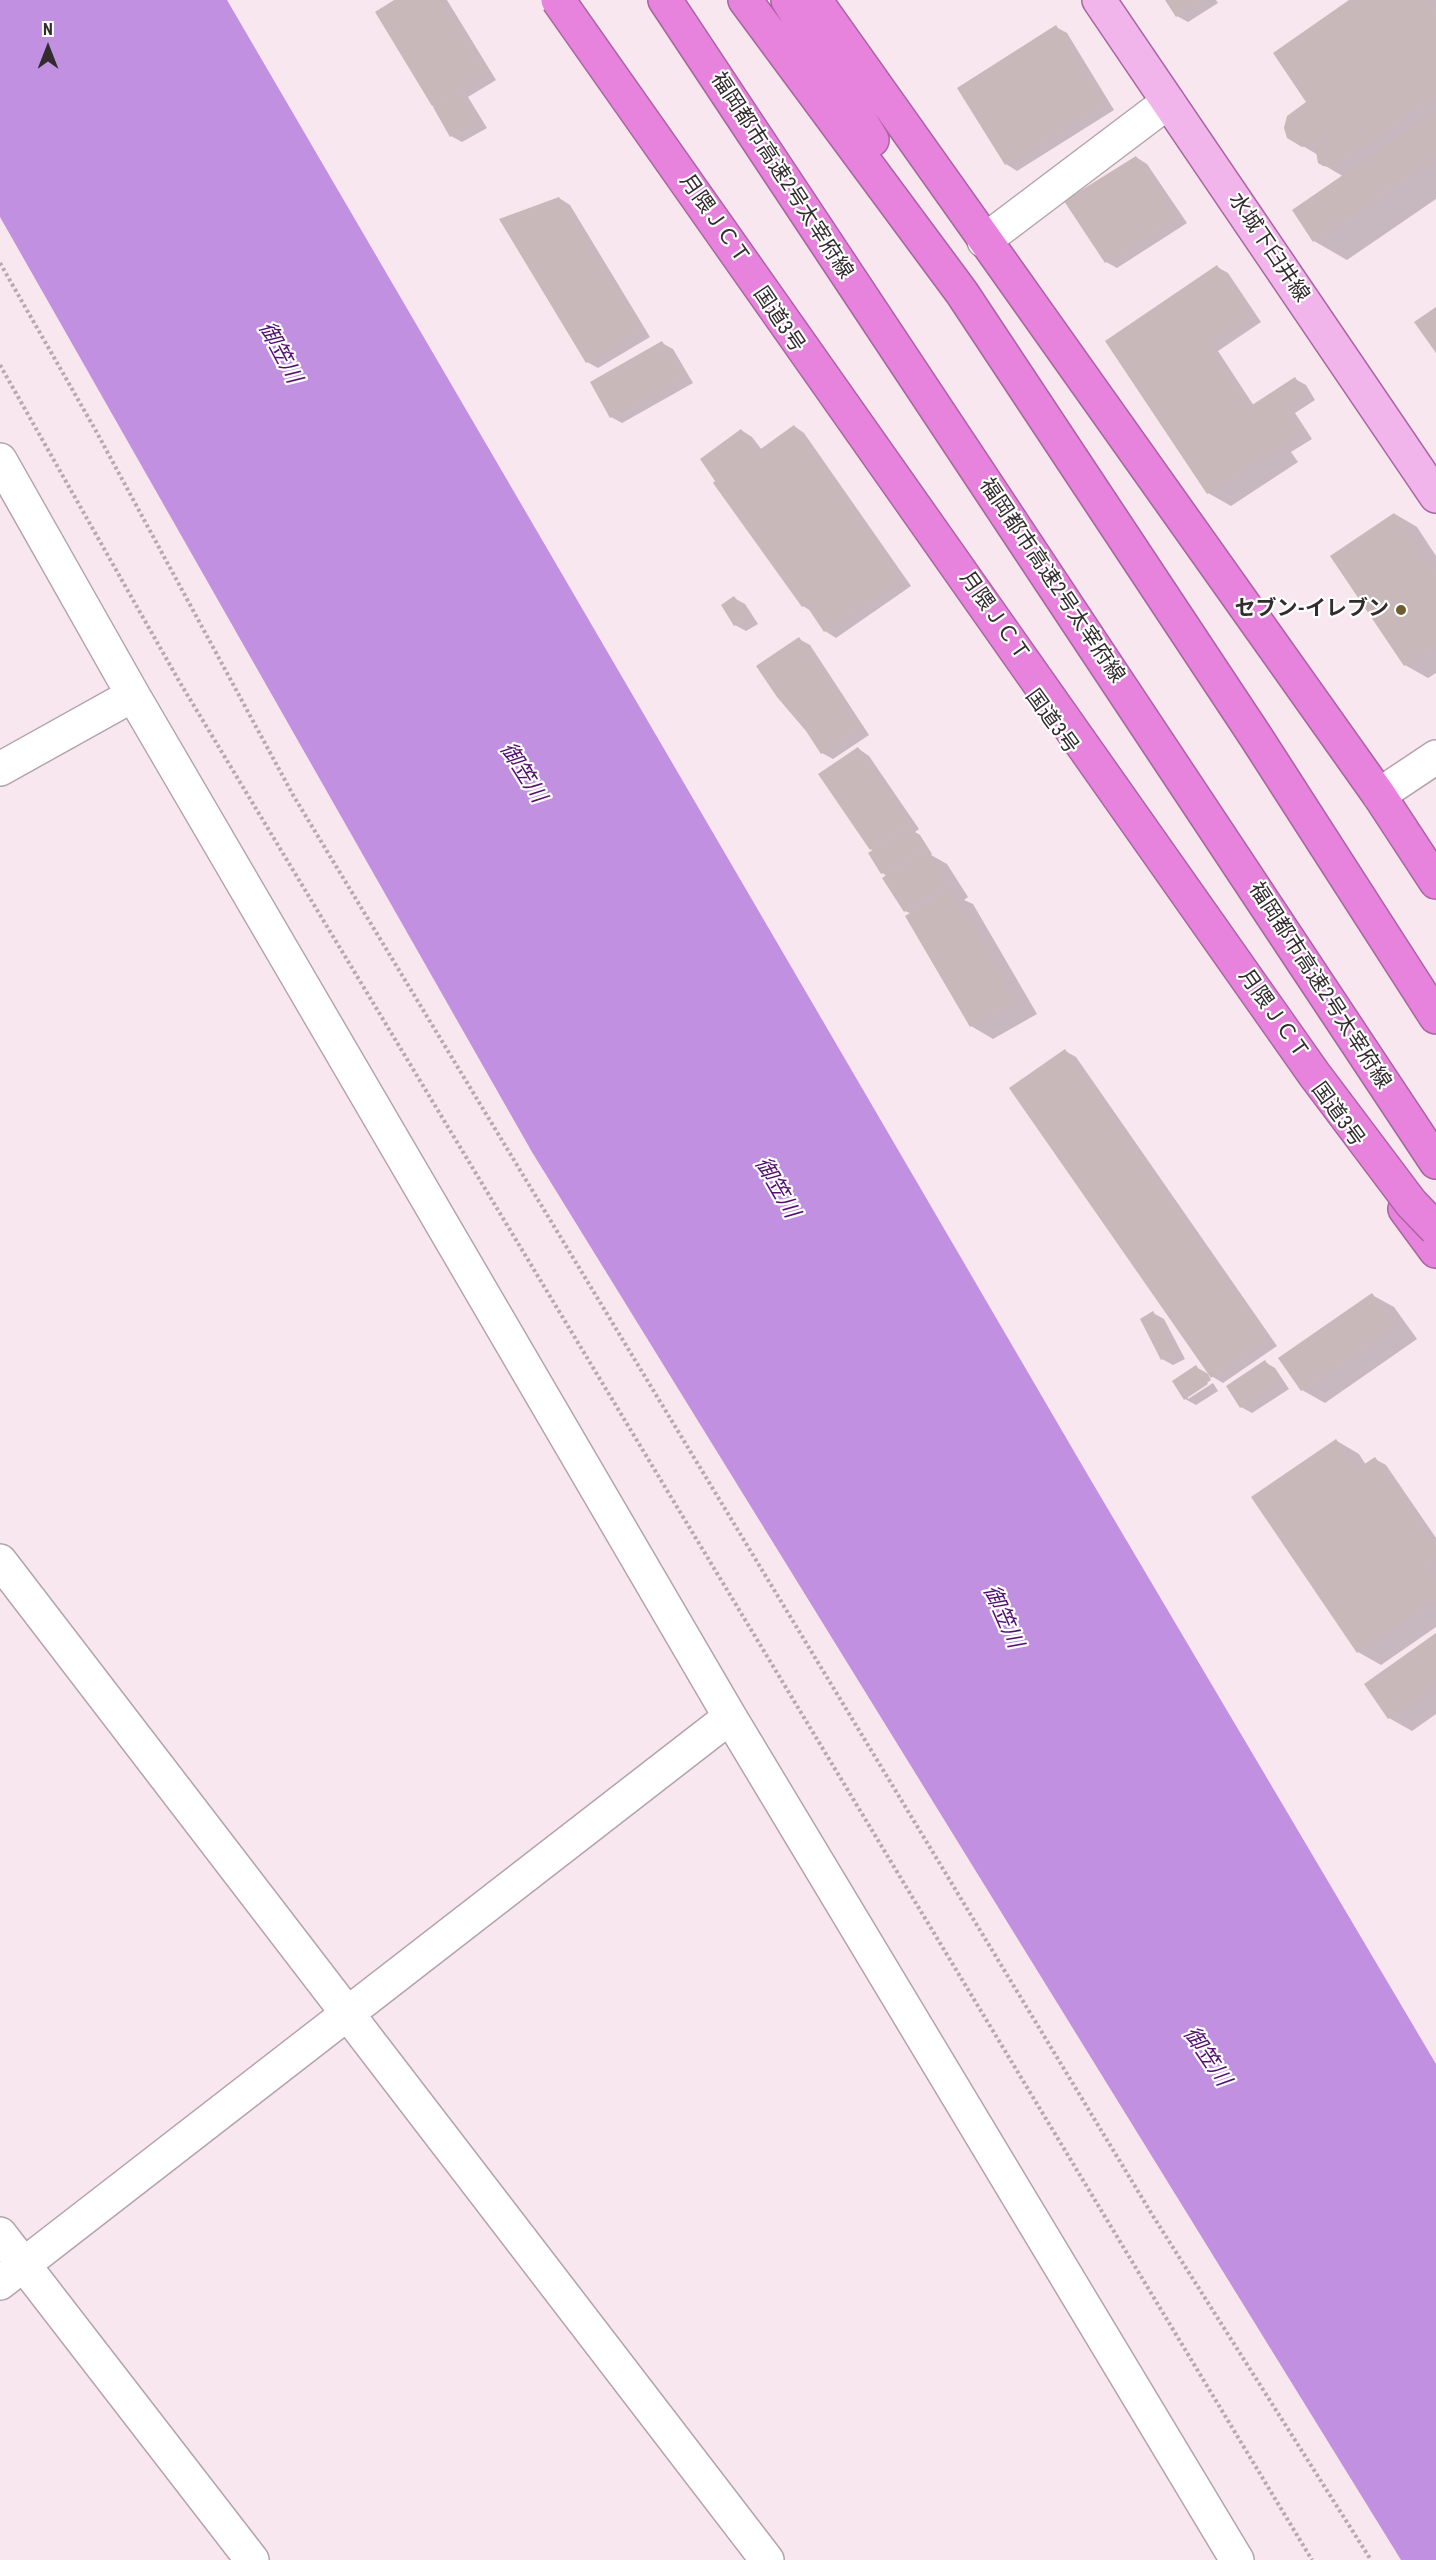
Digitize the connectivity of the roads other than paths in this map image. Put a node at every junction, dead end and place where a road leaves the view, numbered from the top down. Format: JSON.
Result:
{"nodes":[{"id":1,"x":558,"y":0,"type":"edge"},
{"id":2,"x":564,"y":0,"type":"edge"},
{"id":3,"x":665,"y":0,"type":"edge"},
{"id":4,"x":745,"y":0,"type":"edge"},
{"id":5,"x":788,"y":0,"type":"edge"},
{"id":6,"x":815,"y":0,"type":"edge"},
{"id":7,"x":1099,"y":0,"type":"edge"},
{"id":8,"x":1168,"y":102,"type":"junction"},
{"id":9,"x":984,"y":241,"type":"junction"},
{"id":10,"x":962,"y":293,"type":"junction"},
{"id":11,"x":0,"y":460,"type":"edge"},
{"id":12,"x":1436,"y":496,"type":"edge"},
{"id":13,"x":133,"y":695,"type":"junction"},
{"id":14,"x":1436,"y":757,"type":"edge"},
{"id":15,"x":0,"y":769,"type":"edge"},
{"id":16,"x":1379,"y":795,"type":"junction"},
{"id":17,"x":1436,"y":882,"type":"edge"},
{"id":18,"x":1436,"y":1017,"type":"edge"},
{"id":19,"x":1436,"y":1162,"type":"edge"},
{"id":20,"x":1436,"y":1229,"type":"edge"},
{"id":21,"x":1436,"y":1251,"type":"edge"},
{"id":22,"x":0,"y":1561,"type":"edge"},
{"id":23,"x":730,"y":1718,"type":"junction"},
{"id":24,"x":347,"y":2015,"type":"junction"},
{"id":25,"x":0,"y":2234,"type":"edge"},
{"id":26,"x":12,"y":2275,"type":"edge"},
{"id":27,"x":252,"y":2560,"type":"edge"},
{"id":28,"x":767,"y":2560,"type":"edge"},
{"id":29,"x":1237,"y":2560,"type":"edge"}],
"edges":[{"from":1,"to":20,"type":"highway","name":"月隈ＪＣＴ","bridge":true},
{"from":2,"to":21,"type":"highway","name":"国道3号"},
{"from":3,"to":19,"type":"highway","name":"福岡都市高速2号太宰府線"},
{"from":4,"to":10,"type":"highway"},
{"from":5,"to":10,"type":"highway"},
{"from":6,"to":9,"type":"highway"},
{"from":7,"to":8,"type":"main road","name":"水城下臼井線"},
{"from":8,"to":9,"type":"street"},
{"from":8,"to":12,"type":"main road","name":"水城下臼井線"},
{"from":9,"to":16,"type":"highway"},
{"from":10,"to":18,"type":"highway"},
{"from":11,"to":13,"type":"street"},
{"from":13,"to":15,"type":"street"},
{"from":13,"to":23,"type":"street"},
{"from":14,"to":16,"type":"street"},
{"from":16,"to":17,"type":"highway"},
{"from":22,"to":24,"type":"street"},
{"from":23,"to":24,"type":"street"},
{"from":23,"to":29,"type":"street"},
{"from":24,"to":26,"type":"street"},
{"from":24,"to":28,"type":"street"},
{"from":25,"to":26,"type":"street"},
{"from":26,"to":27,"type":"street"}]}
